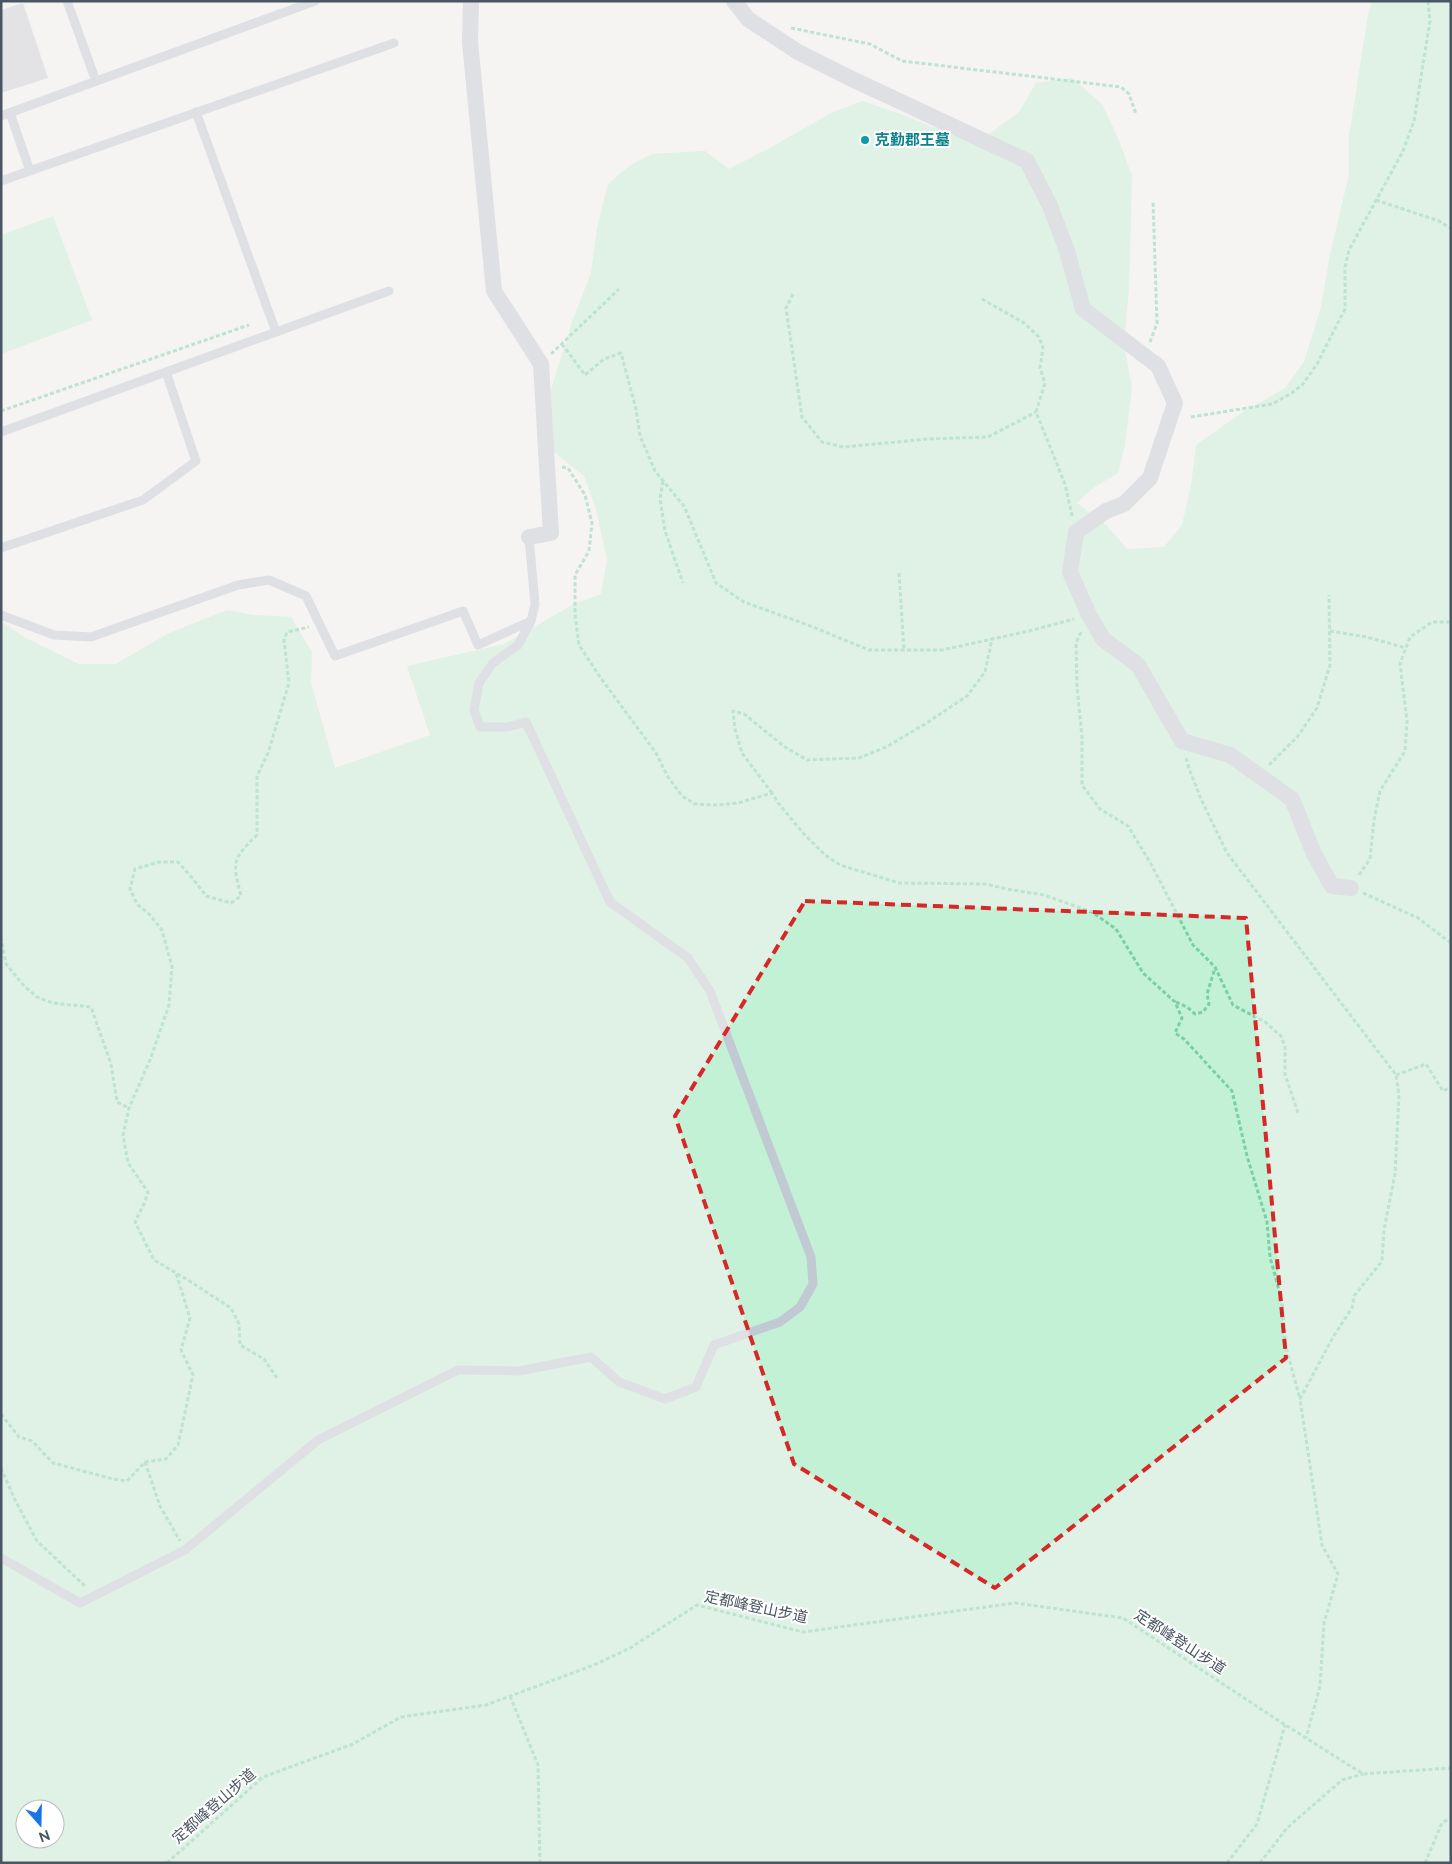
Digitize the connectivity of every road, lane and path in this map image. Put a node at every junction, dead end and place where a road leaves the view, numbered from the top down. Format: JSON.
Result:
{"nodes":[{"id":1,"x":67,"y":1,"type":"edge"},
{"id":2,"x":315,"y":1,"type":"edge"},
{"id":3,"x":471,"y":1,"type":"edge"},
{"id":4,"x":734,"y":1,"type":"edge"},
{"id":5,"x":1428,"y":1,"type":"edge"},
{"id":6,"x":786,"y":27,"type":"dead end"},
{"id":7,"x":394,"y":43,"type":"dead end"},
{"id":8,"x":96,"y":81,"type":"junction"},
{"id":9,"x":196,"y":112,"type":"junction"},
{"id":10,"x":1136,"y":114,"type":"dead end"},
{"id":11,"x":6,"y":115,"type":"edge"},
{"id":12,"x":30,"y":171,"type":"junction"},
{"id":13,"x":1,"y":181,"type":"edge"},
{"id":14,"x":1376,"y":200,"type":"junction"},
{"id":15,"x":1153,"y":201,"type":"dead end"},
{"id":16,"x":1451,"y":229,"type":"edge"},
{"id":17,"x":619,"y":289,"type":"dead end"},
{"id":18,"x":389,"y":291,"type":"dead end"},
{"id":19,"x":793,"y":294,"type":"dead end"},
{"id":20,"x":982,"y":300,"type":"dead end"},
{"id":21,"x":249,"y":325,"type":"dead end"},
{"id":22,"x":276,"y":332,"type":"junction"},
{"id":23,"x":562,"y":344,"type":"junction"},
{"id":24,"x":1146,"y":357,"type":"junction"},
{"id":25,"x":541,"y":364,"type":"junction"},
{"id":26,"x":166,"y":372,"type":"junction"},
{"id":27,"x":1,"y":411,"type":"edge"},
{"id":28,"x":1036,"y":412,"type":"junction"},
{"id":29,"x":1191,"y":417,"type":"dead end"},
{"id":30,"x":1,"y":432,"type":"edge"},
{"id":31,"x":547,"y":462,"type":"junction"},
{"id":32,"x":663,"y":480,"type":"junction"},
{"id":33,"x":1076,"y":532,"type":"junction"},
{"id":34,"x":529,"y":537,"type":"joint"},
{"id":35,"x":1,"y":548,"type":"edge"},
{"id":36,"x":899,"y":573,"type":"dead end"},
{"id":37,"x":683,"y":583,"type":"dead end"},
{"id":38,"x":1329,"y":595,"type":"dead end"},
{"id":39,"x":1,"y":615,"type":"edge"},
{"id":40,"x":1089,"y":615,"type":"junction"},
{"id":41,"x":531,"y":621,"type":"junction"},
{"id":42,"x":1451,"y":622,"type":"edge"},
{"id":43,"x":320,"y":625,"type":"junction"},
{"id":44,"x":1330,"y":631,"type":"junction"},
{"id":45,"x":992,"y":639,"type":"junction"},
{"id":46,"x":1406,"y":648,"type":"junction"},
{"id":47,"x":904,"y":650,"type":"junction"},
{"id":48,"x":1182,"y":741,"type":"junction"},
{"id":49,"x":1259,"y":775,"type":"junction"},
{"id":50,"x":772,"y":793,"type":"junction"},
{"id":51,"x":1351,"y":888,"type":"junction"},
{"id":52,"x":1,"y":937,"type":"edge"},
{"id":53,"x":1451,"y":943,"type":"edge"},
{"id":54,"x":1215,"y":967,"type":"junction"},
{"id":55,"x":1175,"y":1002,"type":"junction"},
{"id":56,"x":1396,"y":1075,"type":"junction"},
{"id":57,"x":1451,"y":1087,"type":"edge"},
{"id":58,"x":129,"y":1108,"type":"junction"},
{"id":59,"x":1298,"y":1113,"type":"dead end"},
{"id":60,"x":176,"y":1273,"type":"junction"},
{"id":61,"x":277,"y":1378,"type":"dead end"},
{"id":62,"x":1300,"y":1399,"type":"junction"},
{"id":63,"x":1,"y":1414,"type":"edge"},
{"id":64,"x":145,"y":1462,"type":"junction"},
{"id":65,"x":1,"y":1468,"type":"edge"},
{"id":66,"x":185,"y":1550,"type":"junction"},
{"id":67,"x":1,"y":1558,"type":"edge"},
{"id":68,"x":95,"y":1596,"type":"junction"},
{"id":69,"x":510,"y":1696,"type":"junction"},
{"id":70,"x":1284,"y":1725,"type":"junction"},
{"id":71,"x":1306,"y":1738,"type":"junction"},
{"id":72,"x":1451,"y":1768,"type":"edge"},
{"id":73,"x":1363,"y":1774,"type":"junction"},
{"id":74,"x":1451,"y":1818,"type":"edge"},
{"id":75,"x":167,"y":1863,"type":"edge"},
{"id":76,"x":540,"y":1863,"type":"edge"},
{"id":77,"x":1227,"y":1863,"type":"edge"},
{"id":78,"x":1260,"y":1863,"type":"edge"},
{"id":79,"x":1425,"y":1863,"type":"edge"}],
"edges":[{"from":1,"to":8,"type":"lane"},
{"from":2,"to":8,"type":"lane"},
{"from":3,"to":25,"type":"street"},
{"from":4,"to":24,"type":"street"},
{"from":5,"to":14,"type":"path"},
{"from":6,"to":10,"type":"path"},
{"from":7,"to":9,"type":"lane"},
{"from":8,"to":11,"type":"lane"},
{"from":9,"to":12,"type":"lane"},
{"from":9,"to":22,"type":"lane"},
{"from":11,"to":12,"type":"lane"},
{"from":12,"to":13,"type":"lane"},
{"from":14,"to":16,"type":"path"},
{"from":14,"to":29,"type":"path"},
{"from":15,"to":24,"type":"path"},
{"from":17,"to":23,"type":"path"},
{"from":18,"to":22,"type":"lane"},
{"from":19,"to":28,"type":"path"},
{"from":20,"to":28,"type":"path"},
{"from":21,"to":27,"type":"path"},
{"from":22,"to":26,"type":"lane"},
{"from":23,"to":25,"type":"path"},
{"from":23,"to":32,"type":"path"},
{"from":24,"to":33,"type":"street"},
{"from":25,"to":31,"type":"street"},
{"from":26,"to":30,"type":"lane"},
{"from":26,"to":35,"type":"lane"},
{"from":28,"to":33,"type":"path"},
{"from":31,"to":34,"type":"street"},
{"from":31,"to":50,"type":"path"},
{"from":32,"to":37,"type":"path"},
{"from":32,"to":47,"type":"path"},
{"from":33,"to":40,"type":"street"},
{"from":34,"to":41,"type":"lane"},
{"from":36,"to":47,"type":"path"},
{"from":38,"to":44,"type":"path"},
{"from":39,"to":43,"type":"lane"},
{"from":40,"to":45,"type":"path"},
{"from":40,"to":48,"type":"street"},
{"from":40,"to":54,"type":"path"},
{"from":41,"to":43,"type":"lane"},
{"from":41,"to":66,"type":"lane"},
{"from":42,"to":46,"type":"path"},
{"from":43,"to":58,"type":"path"},
{"from":44,"to":46,"type":"path"},
{"from":44,"to":49,"type":"path"},
{"from":45,"to":47,"type":"path"},
{"from":45,"to":50,"type":"path"},
{"from":46,"to":51,"type":"path"},
{"from":48,"to":49,"type":"street"},
{"from":48,"to":56,"type":"path"},
{"from":49,"to":51,"type":"street"},
{"from":50,"to":55,"type":"path"},
{"from":51,"to":53,"type":"path"},
{"from":52,"to":58,"type":"path"},
{"from":54,"to":55,"type":"path"},
{"from":54,"to":59,"type":"path"},
{"from":55,"to":62,"type":"path"},
{"from":56,"to":57,"type":"path"},
{"from":56,"to":62,"type":"path"},
{"from":58,"to":60,"type":"path"},
{"from":60,"to":61,"type":"path"},
{"from":60,"to":64,"type":"path"},
{"from":62,"to":71,"type":"path"},
{"from":63,"to":64,"type":"path"},
{"from":64,"to":66,"type":"path"},
{"from":65,"to":68,"type":"path"},
{"from":66,"to":68,"type":"lane"},
{"from":67,"to":68,"type":"lane"},
{"from":69,"to":70,"type":"path","name":"定都峰登山步道"},
{"from":69,"to":75,"type":"path","name":"定都峰登山步道"},
{"from":69,"to":76,"type":"path"},
{"from":70,"to":71,"type":"path","name":"定都峰登山步道"},
{"from":70,"to":77,"type":"path"},
{"from":71,"to":73,"type":"path","name":"定都峰登山步道"},
{"from":72,"to":73,"type":"path"},
{"from":73,"to":78,"type":"path"},
{"from":74,"to":79,"type":"path"}]}
